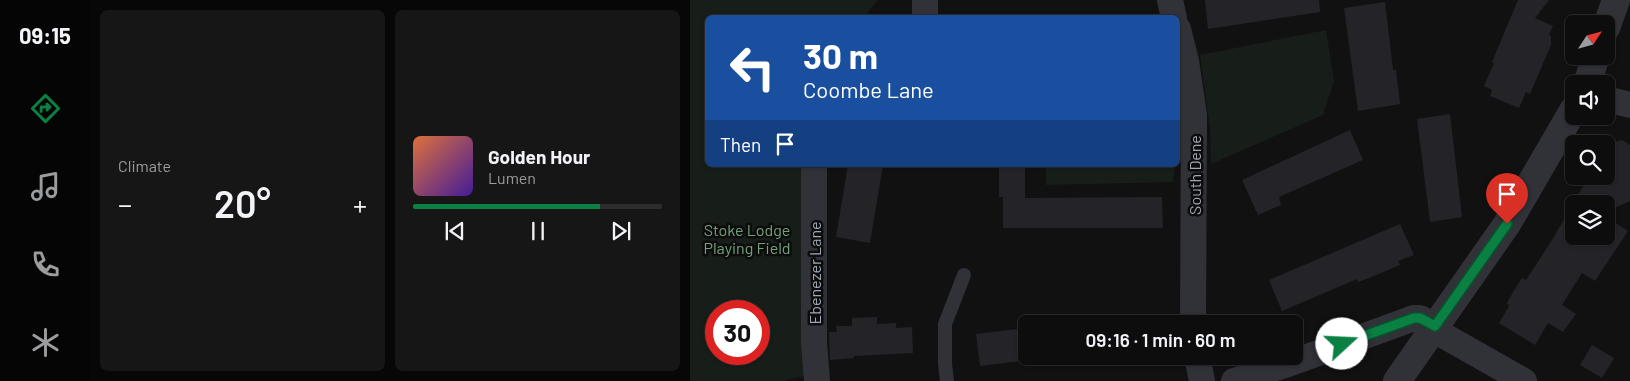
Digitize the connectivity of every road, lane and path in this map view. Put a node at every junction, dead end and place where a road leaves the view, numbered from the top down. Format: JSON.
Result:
{"nodes":[{"id":1,"x":1170,"y":0,"type":"edge"},
{"id":2,"x":1616,"y":0,"type":"edge"},
{"id":3,"x":1173,"y":15,"type":"edge"},
{"id":4,"x":1611,"y":15,"type":"edge"},
{"id":5,"x":1180,"y":37,"type":"edge"},
{"id":6,"x":1615,"y":101,"type":"edge"},
{"id":7,"x":1630,"y":105,"type":"edge"},
{"id":8,"x":1565,"y":124,"type":"edge"},
{"id":9,"x":814,"y":167,"type":"edge"},
{"id":10,"x":964,"y":275,"type":"dead end"},
{"id":11,"x":1193,"y":315,"type":"edge"},
{"id":12,"x":1434,"y":328,"type":"junction"},
{"id":13,"x":1199,"y":365,"type":"edge"},
{"id":14,"x":817,"y":381,"type":"edge"},
{"id":15,"x":947,"y":381,"type":"edge"},
{"id":16,"x":1202,"y":381,"type":"edge"},
{"id":17,"x":1234,"y":381,"type":"edge"},
{"id":18,"x":1397,"y":381,"type":"edge"},
{"id":19,"x":1524,"y":381,"type":"edge"}],
"edges":[{"from":1,"to":3,"type":"street"},
{"from":2,"to":4,"type":"street"},
{"from":5,"to":11,"type":"street","name":"South Dene"},
{"from":6,"to":7,"type":"street"},
{"from":8,"to":12,"type":"street"},
{"from":9,"to":14,"type":"street","name":"Ebenezer Lane"},
{"from":10,"to":15,"type":"lane"},
{"from":12,"to":17,"type":"street"},
{"from":12,"to":18,"type":"street"},
{"from":12,"to":19,"type":"street"},
{"from":13,"to":16,"type":"street"}]}
